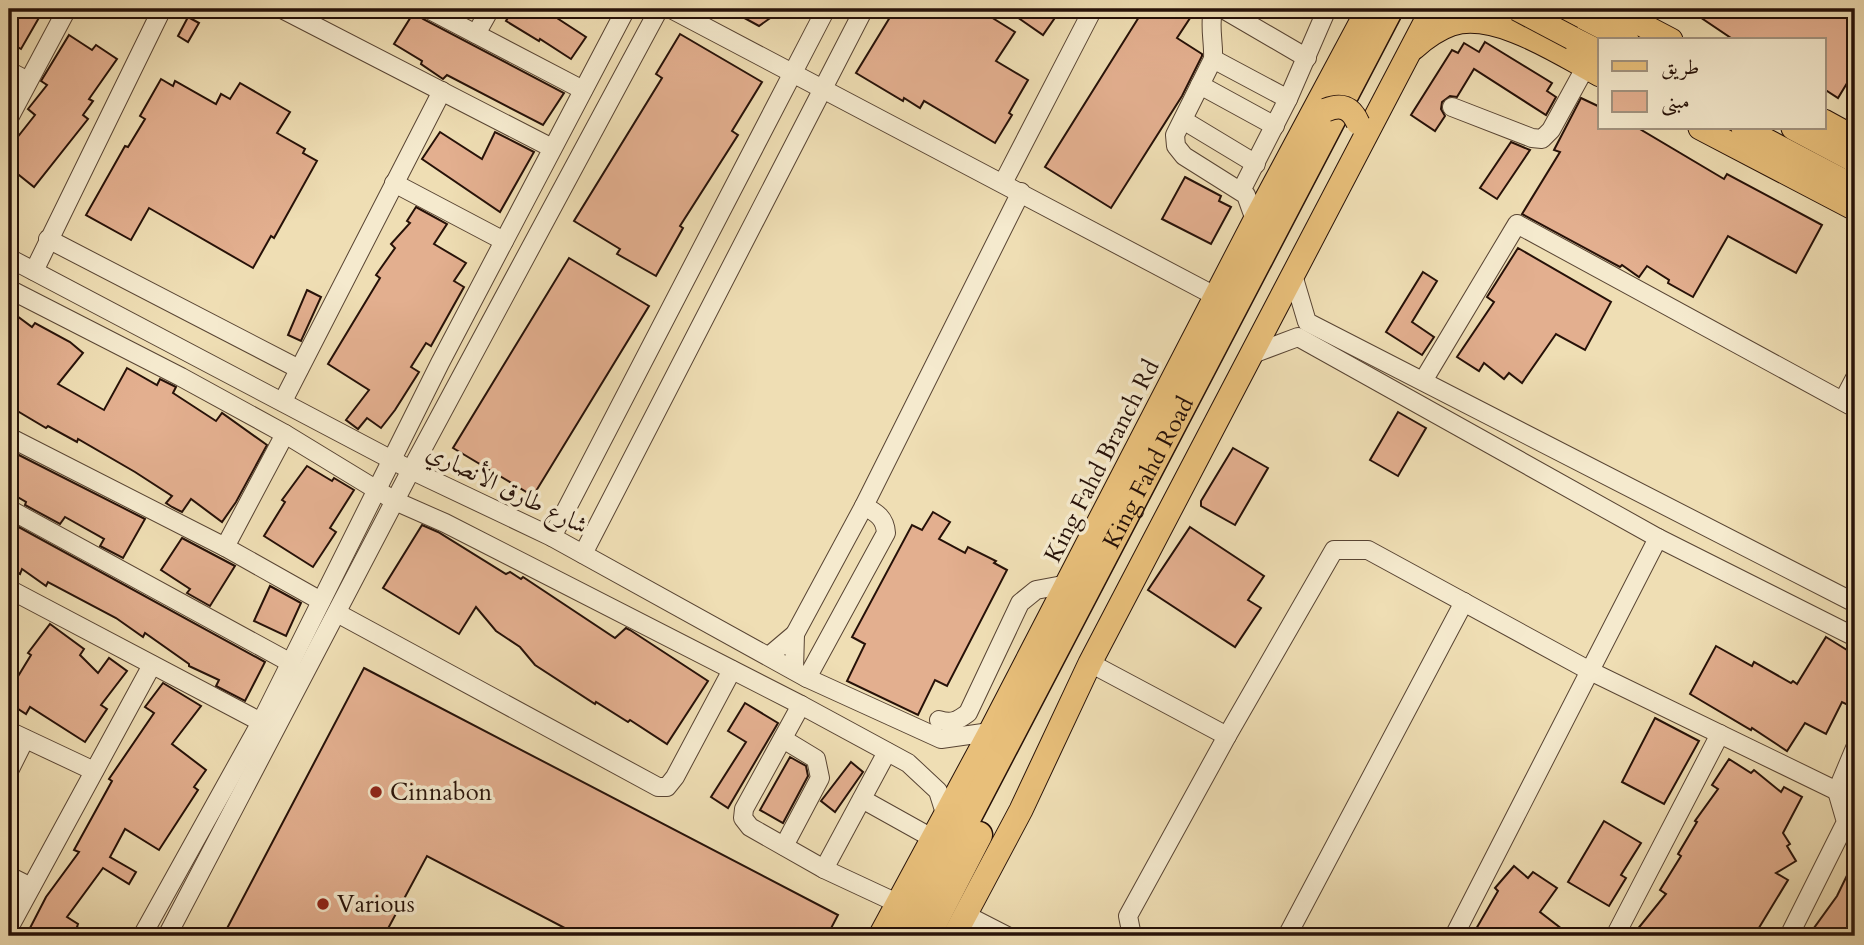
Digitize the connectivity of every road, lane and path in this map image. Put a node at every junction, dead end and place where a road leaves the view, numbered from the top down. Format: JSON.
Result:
{"nodes":[{"id":1,"x":67,"y":9,"type":"edge"},
{"id":2,"x":162,"y":9,"type":"edge"},
{"id":3,"x":282,"y":9,"type":"edge"},
{"id":4,"x":428,"y":9,"type":"edge"},
{"id":5,"x":490,"y":9,"type":"edge"},
{"id":6,"x":626,"y":9,"type":"edge"},
{"id":7,"x":659,"y":9,"type":"edge"},
{"id":8,"x":671,"y":9,"type":"edge"},
{"id":9,"x":826,"y":9,"type":"edge"},
{"id":10,"x":864,"y":9,"type":"edge"},
{"id":11,"x":1093,"y":9,"type":"edge"},
{"id":12,"x":1213,"y":9,"type":"edge"},
{"id":13,"x":1223,"y":9,"type":"edge"},
{"id":14,"x":1327,"y":9,"type":"edge"},
{"id":15,"x":1390,"y":9,"type":"edge"},
{"id":16,"x":1406,"y":9,"type":"edge"},
{"id":17,"x":1432,"y":9,"type":"edge"},
{"id":18,"x":1482,"y":9,"type":"edge"},
{"id":19,"x":1517,"y":9,"type":"edge"},
{"id":20,"x":1526,"y":9,"type":"edge"},
{"id":21,"x":1612,"y":9,"type":"edge"},
{"id":22,"x":1575,"y":13,"type":"edge"},
{"id":23,"x":1362,"y":15,"type":"edge"},
{"id":24,"x":476,"y":34,"type":"junction"},
{"id":25,"x":1529,"y":38,"type":"junction"},
{"id":26,"x":1623,"y":38,"type":"edge"},
{"id":27,"x":1667,"y":38,"type":"edge"},
{"id":28,"x":1307,"y":58,"type":"junction"},
{"id":29,"x":1213,"y":59,"type":"junction"},
{"id":30,"x":1403,"y":60,"type":"junction"},
{"id":31,"x":1595,"y":65,"type":"edge"},
{"id":32,"x":9,"y":71,"type":"edge"},
{"id":33,"x":792,"y":74,"type":"junction"},
{"id":34,"x":28,"y":81,"type":"junction"},
{"id":35,"x":1200,"y":85,"type":"junction"},
{"id":36,"x":822,"y":89,"type":"junction"},
{"id":37,"x":583,"y":90,"type":"junction"},
{"id":38,"x":442,"y":91,"type":"junction"},
{"id":39,"x":1288,"y":99,"type":"junction"},
{"id":40,"x":1452,"y":107,"type":"dead end"},
{"id":41,"x":1317,"y":114,"type":"junction"},
{"id":42,"x":9,"y":118,"type":"edge"},
{"id":43,"x":1183,"y":120,"type":"junction"},
{"id":44,"x":1826,"y":122,"type":"edge"},
{"id":45,"x":1275,"y":126,"type":"junction"},
{"id":46,"x":1704,"y":130,"type":"edge"},
{"id":47,"x":1747,"y":130,"type":"edge"},
{"id":48,"x":1797,"y":130,"type":"edge"},
{"id":49,"x":1853,"y":132,"type":"edge"},
{"id":50,"x":1359,"y":134,"type":"junction"},
{"id":51,"x":552,"y":148,"type":"junction"},
{"id":52,"x":1855,"y":161,"type":"edge"},
{"id":53,"x":1256,"y":164,"type":"junction"},
{"id":54,"x":394,"y":183,"type":"junction"},
{"id":55,"x":1003,"y":183,"type":"junction"},
{"id":56,"x":1855,"y":187,"type":"edge"},
{"id":57,"x":1241,"y":191,"type":"junction"},
{"id":58,"x":1021,"y":192,"type":"junction"},
{"id":59,"x":1855,"y":209,"type":"edge"},
{"id":60,"x":1255,"y":220,"type":"junction"},
{"id":61,"x":48,"y":239,"type":"junction"},
{"id":62,"x":504,"y":241,"type":"junction"},
{"id":63,"x":9,"y":258,"type":"edge"},
{"id":64,"x":34,"y":271,"type":"junction"},
{"id":65,"x":1293,"y":275,"type":"junction"},
{"id":66,"x":9,"y":289,"type":"edge"},
{"id":67,"x":1217,"y":297,"type":"junction"},
{"id":68,"x":1250,"y":355,"type":"junction"},
{"id":69,"x":299,"y":369,"type":"junction"},
{"id":70,"x":1855,"y":378,"type":"edge"},
{"id":71,"x":1423,"y":381,"type":"junction"},
{"id":72,"x":283,"y":401,"type":"junction"},
{"id":73,"x":1849,"y":405,"type":"edge"},
{"id":74,"x":285,"y":434,"type":"junction"},
{"id":75,"x":9,"y":437,"type":"edge"},
{"id":76,"x":393,"y":459,"type":"junction"},
{"id":77,"x":411,"y":470,"type":"junction"},
{"id":78,"x":377,"y":491,"type":"junction"},
{"id":79,"x":396,"y":502,"type":"junction"},
{"id":80,"x":864,"y":506,"type":"junction"},
{"id":81,"x":9,"y":509,"type":"edge"},
{"id":82,"x":552,"y":537,"type":"junction"},
{"id":83,"x":1658,"y":538,"type":"junction"},
{"id":84,"x":225,"y":547,"type":"junction"},
{"id":85,"x":583,"y":554,"type":"junction"},
{"id":86,"x":1068,"y":584,"type":"junction"},
{"id":87,"x":9,"y":589,"type":"edge"},
{"id":88,"x":321,"y":601,"type":"junction"},
{"id":89,"x":1464,"y":602,"type":"junction"},
{"id":90,"x":1855,"y":603,"type":"edge"},
{"id":91,"x":337,"y":613,"type":"junction"},
{"id":92,"x":795,"y":634,"type":"junction"},
{"id":93,"x":1855,"y":637,"type":"edge"},
{"id":94,"x":769,"y":656,"type":"junction"},
{"id":95,"x":291,"y":663,"type":"junction"},
{"id":96,"x":1090,"y":663,"type":"junction"},
{"id":97,"x":152,"y":665,"type":"junction"},
{"id":98,"x":732,"y":670,"type":"junction"},
{"id":99,"x":1590,"y":671,"type":"junction"},
{"id":100,"x":800,"y":674,"type":"junction"},
{"id":101,"x":801,"y":705,"type":"junction"},
{"id":102,"x":939,"y":720,"type":"dead end"},
{"id":103,"x":261,"y":722,"type":"junction"},
{"id":104,"x":990,"y":732,"type":"junction"},
{"id":105,"x":1720,"y":734,"type":"junction"},
{"id":106,"x":17,"y":735,"type":"edge"},
{"id":107,"x":1227,"y":736,"type":"junction"},
{"id":108,"x":783,"y":739,"type":"junction"},
{"id":109,"x":1855,"y":748,"type":"edge"},
{"id":110,"x":887,"y":752,"type":"junction"},
{"id":111,"x":9,"y":771,"type":"edge"},
{"id":112,"x":94,"y":771,"type":"junction"},
{"id":113,"x":1837,"y":791,"type":"junction"},
{"id":114,"x":862,"y":799,"type":"junction"},
{"id":115,"x":945,"y":813,"type":"junction"},
{"id":116,"x":932,"y":838,"type":"junction"},
{"id":117,"x":784,"y":846,"type":"junction"},
{"id":118,"x":824,"y":869,"type":"junction"},
{"id":119,"x":9,"y":876,"type":"edge"},
{"id":120,"x":31,"y":887,"type":"junction"},
{"id":121,"x":897,"y":903,"type":"junction"},
{"id":122,"x":966,"y":915,"type":"junction"},
{"id":123,"x":9,"y":928,"type":"edge"},
{"id":124,"x":142,"y":936,"type":"edge"},
{"id":125,"x":167,"y":936,"type":"edge"},
{"id":126,"x":880,"y":936,"type":"edge"},
{"id":127,"x":906,"y":936,"type":"edge"},
{"id":128,"x":927,"y":936,"type":"edge"},
{"id":129,"x":954,"y":936,"type":"edge"},
{"id":130,"x":1007,"y":936,"type":"edge"},
{"id":131,"x":1132,"y":936,"type":"edge"},
{"id":132,"x":1287,"y":936,"type":"edge"},
{"id":133,"x":1454,"y":936,"type":"edge"},
{"id":134,"x":1615,"y":936,"type":"edge"},
{"id":135,"x":1789,"y":936,"type":"edge"}],
"edges":[{"from":1,"to":34,"type":"street"},
{"from":2,"to":61,"type":"street"},
{"from":3,"to":38,"type":"street"},
{"from":4,"to":24,"type":"street"},
{"from":5,"to":24,"type":"street"},
{"from":6,"to":37,"type":"street"},
{"from":7,"to":77,"type":"street"},
{"from":8,"to":33,"type":"street"},
{"from":9,"to":33,"type":"street"},
{"from":10,"to":36,"type":"street"},
{"from":11,"to":55,"type":"street"},
{"from":12,"to":29,"type":"street"},
{"from":13,"to":28,"type":"street"},
{"from":14,"to":28,"type":"street"},
{"from":15,"to":127,"type":"highway","name":"King Fahd Road"},
{"from":16,"to":128,"type":"highway","name":"King Fahd Road"},
{"from":17,"to":30,"type":"main road"},
{"from":18,"to":25,"type":"main road"},
{"from":19,"to":31,"type":"main road","bridge":true},
{"from":20,"to":25,"type":"main road"},
{"from":21,"to":27,"type":"main road"},
{"from":22,"to":26,"type":"main road"},
{"from":23,"to":41,"type":"main road","name":"King Fahd Branch Rd"},
{"from":24,"to":37,"type":"street"},
{"from":25,"to":30,"type":"main road"},
{"from":25,"to":31,"type":"main road"},
{"from":28,"to":39,"type":"street"},
{"from":29,"to":35,"type":"street"},
{"from":29,"to":39,"type":"street"},
{"from":30,"to":50,"type":"main road"},
{"from":31,"to":40,"type":"street"},
{"from":32,"to":34,"type":"street"},
{"from":33,"to":36,"type":"street"},
{"from":33,"to":82,"type":"street"},
{"from":34,"to":42,"type":"street"},
{"from":35,"to":43,"type":"street"},
{"from":35,"to":45,"type":"street"},
{"from":36,"to":55,"type":"street"},
{"from":36,"to":85,"type":"street"},
{"from":37,"to":51,"type":"street"},
{"from":38,"to":51,"type":"street"},
{"from":38,"to":54,"type":"street"},
{"from":39,"to":45,"type":"street"},
{"from":41,"to":50,"type":"main road","bridge":true},
{"from":41,"to":60,"type":"main road","name":"King Fahd Branch Rd"},
{"from":43,"to":53,"type":"street"},
{"from":43,"to":57,"type":"street"},
{"from":44,"to":49,"type":"main road"},
{"from":45,"to":53,"type":"street"},
{"from":46,"to":59,"type":"main road"},
{"from":47,"to":56,"type":"main road"},
{"from":48,"to":52,"type":"main road"},
{"from":50,"to":65,"type":"main road"},
{"from":51,"to":62,"type":"street"},
{"from":53,"to":57,"type":"street"},
{"from":54,"to":62,"type":"street"},
{"from":54,"to":69,"type":"street"},
{"from":55,"to":58,"type":"street"},
{"from":57,"to":60,"type":"street"},
{"from":58,"to":67,"type":"street"},
{"from":58,"to":80,"type":"street"},
{"from":60,"to":67,"type":"main road","name":"King Fahd Branch Rd"},
{"from":61,"to":64,"type":"street"},
{"from":61,"to":69,"type":"street"},
{"from":62,"to":76,"type":"street"},
{"from":63,"to":64,"type":"street","name":"شارع طارق الأنصاري"},
{"from":64,"to":72,"type":"street","name":"شارع طارق الأنصاري"},
{"from":65,"to":68,"type":"main road"},
{"from":65,"to":71,"type":"street"},
{"from":66,"to":74,"type":"street"},
{"from":67,"to":86,"type":"main road","name":"King Fahd Branch Rd"},
{"from":68,"to":83,"type":"street"},
{"from":68,"to":96,"type":"main road"},
{"from":69,"to":72,"type":"street"},
{"from":70,"to":73,"type":"street"},
{"from":71,"to":73,"type":"street"},
{"from":71,"to":90,"type":"street"},
{"from":72,"to":76,"type":"street","name":"شارع طارق الأنصاري"},
{"from":74,"to":78,"type":"street"},
{"from":74,"to":84,"type":"street"},
{"from":75,"to":84,"type":"street"},
{"from":76,"to":77,"type":"street","name":"شارع طارق الأنصاري"},
{"from":76,"to":78,"type":"street"},
{"from":77,"to":79,"type":"street"},
{"from":77,"to":82,"type":"street","name":"شارع طارق الأنصاري"},
{"from":78,"to":79,"type":"street"},
{"from":78,"to":88,"type":"street"},
{"from":79,"to":91,"type":"street"},
{"from":79,"to":98,"type":"street"},
{"from":80,"to":92,"type":"street"},
{"from":80,"to":100,"type":"street"},
{"from":81,"to":95,"type":"street"},
{"from":82,"to":85,"type":"street","name":"شارع طارق الأنصاري"},
{"from":83,"to":93,"type":"street"},
{"from":83,"to":99,"type":"street"},
{"from":84,"to":88,"type":"street"},
{"from":85,"to":94,"type":"street","name":"شارع طارق الأنصاري"},
{"from":86,"to":102,"type":"street"},
{"from":86,"to":104,"type":"main road","name":"King Fahd Branch Rd"},
{"from":87,"to":97,"type":"street"},
{"from":88,"to":95,"type":"street"},
{"from":89,"to":99,"type":"street"},
{"from":89,"to":107,"type":"street"},
{"from":89,"to":132,"type":"street"},
{"from":91,"to":98,"type":"street"},
{"from":91,"to":125,"type":"street"},
{"from":92,"to":94,"type":"street"},
{"from":92,"to":100,"type":"street"},
{"from":94,"to":100,"type":"street","name":"شارع طارق الأنصاري"},
{"from":95,"to":103,"type":"street"},
{"from":96,"to":107,"type":"street"},
{"from":96,"to":122,"type":"main road"},
{"from":97,"to":103,"type":"street"},
{"from":97,"to":112,"type":"street"},
{"from":98,"to":101,"type":"street"},
{"from":99,"to":105,"type":"street"},
{"from":99,"to":133,"type":"street"},
{"from":100,"to":104,"type":"street","name":"شارع طارق الأنصاري"},
{"from":101,"to":108,"type":"street"},
{"from":101,"to":110,"type":"street"},
{"from":103,"to":124,"type":"street"},
{"from":104,"to":115,"type":"main road","name":"King Fahd Branch Rd"},
{"from":105,"to":113,"type":"street"},
{"from":105,"to":134,"type":"street"},
{"from":106,"to":111,"type":"street"},
{"from":106,"to":112,"type":"street"},
{"from":107,"to":131,"type":"street"},
{"from":108,"to":117,"type":"street"},
{"from":108,"to":117,"type":"street"},
{"from":109,"to":113,"type":"street"},
{"from":110,"to":114,"type":"street"},
{"from":110,"to":115,"type":"street"},
{"from":112,"to":120,"type":"street"},
{"from":113,"to":135,"type":"street"},
{"from":114,"to":116,"type":"street"},
{"from":114,"to":118,"type":"street"},
{"from":115,"to":116,"type":"main road","name":"King Fahd Branch Rd"},
{"from":116,"to":121,"type":"main road","name":"King Fahd Branch Rd"},
{"from":117,"to":118,"type":"street"},
{"from":118,"to":121,"type":"street"},
{"from":119,"to":120,"type":"street"},
{"from":120,"to":123,"type":"street"},
{"from":121,"to":126,"type":"main road","name":"King Fahd Branch Rd"},
{"from":122,"to":129,"type":"main road"},
{"from":122,"to":130,"type":"street"}]}
